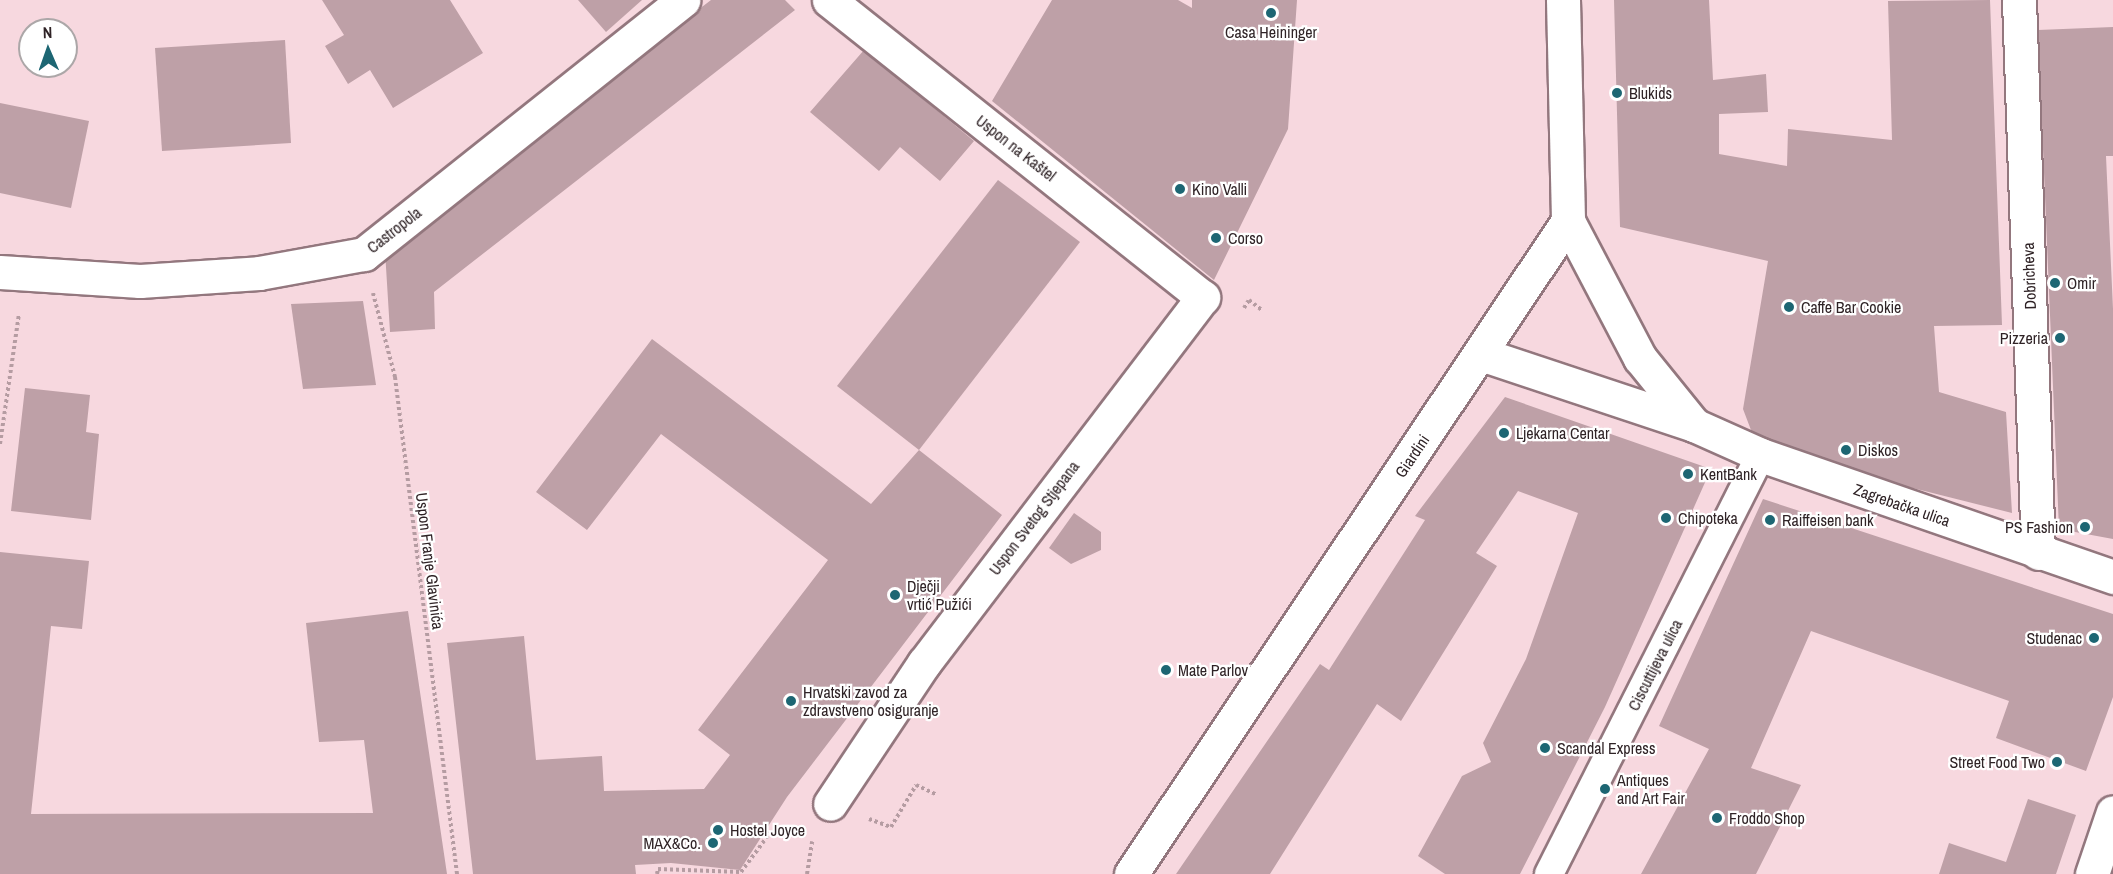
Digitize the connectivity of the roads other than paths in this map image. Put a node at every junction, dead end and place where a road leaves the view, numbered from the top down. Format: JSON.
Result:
{"nodes":[{"id":1,"x":683,"y":0,"type":"edge"},
{"id":2,"x":830,"y":0,"type":"edge"},
{"id":3,"x":1563,"y":0,"type":"edge"},
{"id":4,"x":2019,"y":0,"type":"edge"},
{"id":5,"x":1568,"y":221,"type":"junction"},
{"id":6,"x":12,"y":274,"type":"edge"},
{"id":7,"x":1203,"y":297,"type":"joint"},
{"id":8,"x":1481,"y":354,"type":"junction"},
{"id":9,"x":1694,"y":424,"type":"junction"},
{"id":10,"x":1761,"y":455,"type":"junction"},
{"id":11,"x":2038,"y":553,"type":"junction"},
{"id":12,"x":2113,"y":576,"type":"edge"},
{"id":13,"x":830,"y":804,"type":"road end"},
{"id":14,"x":2113,"y":812,"type":"edge"},
{"id":15,"x":1131,"y":874,"type":"edge"},
{"id":16,"x":1549,"y":874,"type":"edge"},
{"id":17,"x":2092,"y":874,"type":"edge"}],
"edges":[{"from":1,"to":6,"type":"street","name":"Castropola"},
{"from":2,"to":7,"type":"street","name":"Uspon na Kaštel"},
{"from":3,"to":5,"type":"street"},
{"from":4,"to":11,"type":"street","name":"Dobricheva"},
{"from":5,"to":8,"type":"street","name":"Giardini"},
{"from":5,"to":9,"type":"street","name":"Zagrebačka ulica"},
{"from":7,"to":13,"type":"street","name":"Uspon Svetog Stjepana"},
{"from":8,"to":9,"type":"street","name":"Zagrebačka ulica"},
{"from":8,"to":15,"type":"street","name":"Giardini"},
{"from":9,"to":10,"type":"street","name":"Zagrebačka ulica"},
{"from":10,"to":11,"type":"street","name":"Zagrebačka ulica"},
{"from":10,"to":16,"type":"street","name":"Ciscuttijeva ulica"},
{"from":11,"to":12,"type":"street","name":"Zagrebačka ulica"},
{"from":14,"to":17,"type":"street"}]}
